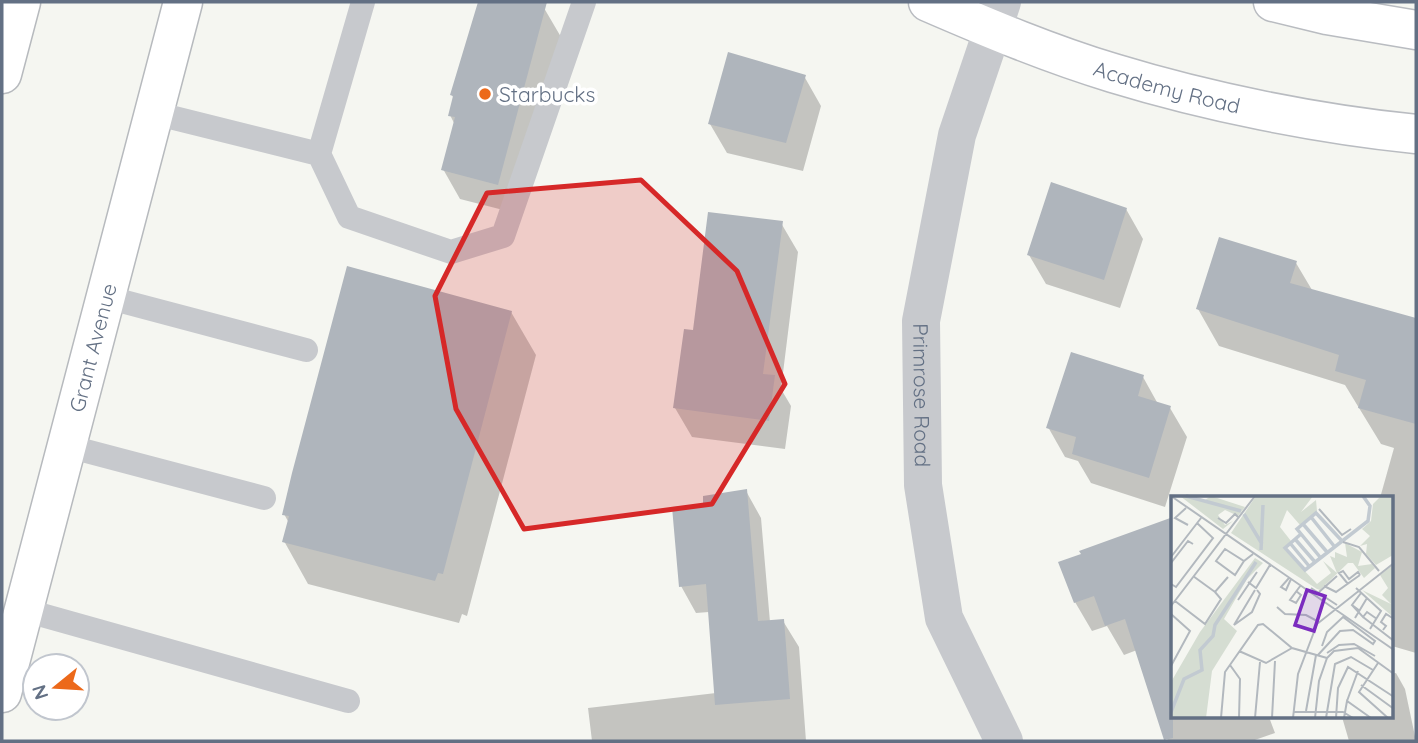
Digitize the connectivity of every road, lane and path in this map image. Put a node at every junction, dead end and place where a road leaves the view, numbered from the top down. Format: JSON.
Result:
{"nodes":[{"id":1,"x":21,"y":2,"type":"edge"},
{"id":2,"x":183,"y":2,"type":"edge"},
{"id":3,"x":363,"y":2,"type":"edge"},
{"id":4,"x":584,"y":2,"type":"edge"},
{"id":5,"x":928,"y":2,"type":"edge"},
{"id":6,"x":1273,"y":2,"type":"edge"},
{"id":7,"x":997,"y":16,"type":"edge"},
{"id":8,"x":1416,"y":30,"type":"edge"},
{"id":9,"x":2,"y":74,"type":"edge"},
{"id":10,"x":154,"y":113,"type":"junction"},
{"id":11,"x":1416,"y":134,"type":"edge"},
{"id":12,"x":319,"y":154,"type":"junction"},
{"id":13,"x":106,"y":297,"type":"junction"},
{"id":14,"x":306,"y":350,"type":"dead end"},
{"id":15,"x":67,"y":446,"type":"junction"},
{"id":16,"x":264,"y":498,"type":"dead end"},
{"id":17,"x":24,"y":610,"type":"junction"},
{"id":18,"x":2,"y":694,"type":"edge"},
{"id":19,"x":348,"y":701,"type":"dead end"},
{"id":20,"x":1003,"y":741,"type":"edge"}],
"edges":[{"from":1,"to":9,"type":"main road"},
{"from":2,"to":10,"type":"main road","name":"Grant Avenue"},
{"from":3,"to":12,"type":"lane"},
{"from":4,"to":12,"type":"lane"},
{"from":5,"to":7,"type":"main road","name":"Academy Road"},
{"from":6,"to":8,"type":"main road"},
{"from":7,"to":11,"type":"main road","name":"Academy Road"},
{"from":7,"to":20,"type":"street","name":"Primrose Road"},
{"from":10,"to":12,"type":"lane"},
{"from":10,"to":13,"type":"main road","name":"Grant Avenue"},
{"from":13,"to":14,"type":"lane"},
{"from":13,"to":15,"type":"main road","name":"Grant Avenue"},
{"from":15,"to":16,"type":"lane"},
{"from":15,"to":17,"type":"main road","name":"Grant Avenue"},
{"from":17,"to":18,"type":"main road","name":"Grant Avenue"},
{"from":17,"to":19,"type":"lane"}]}
